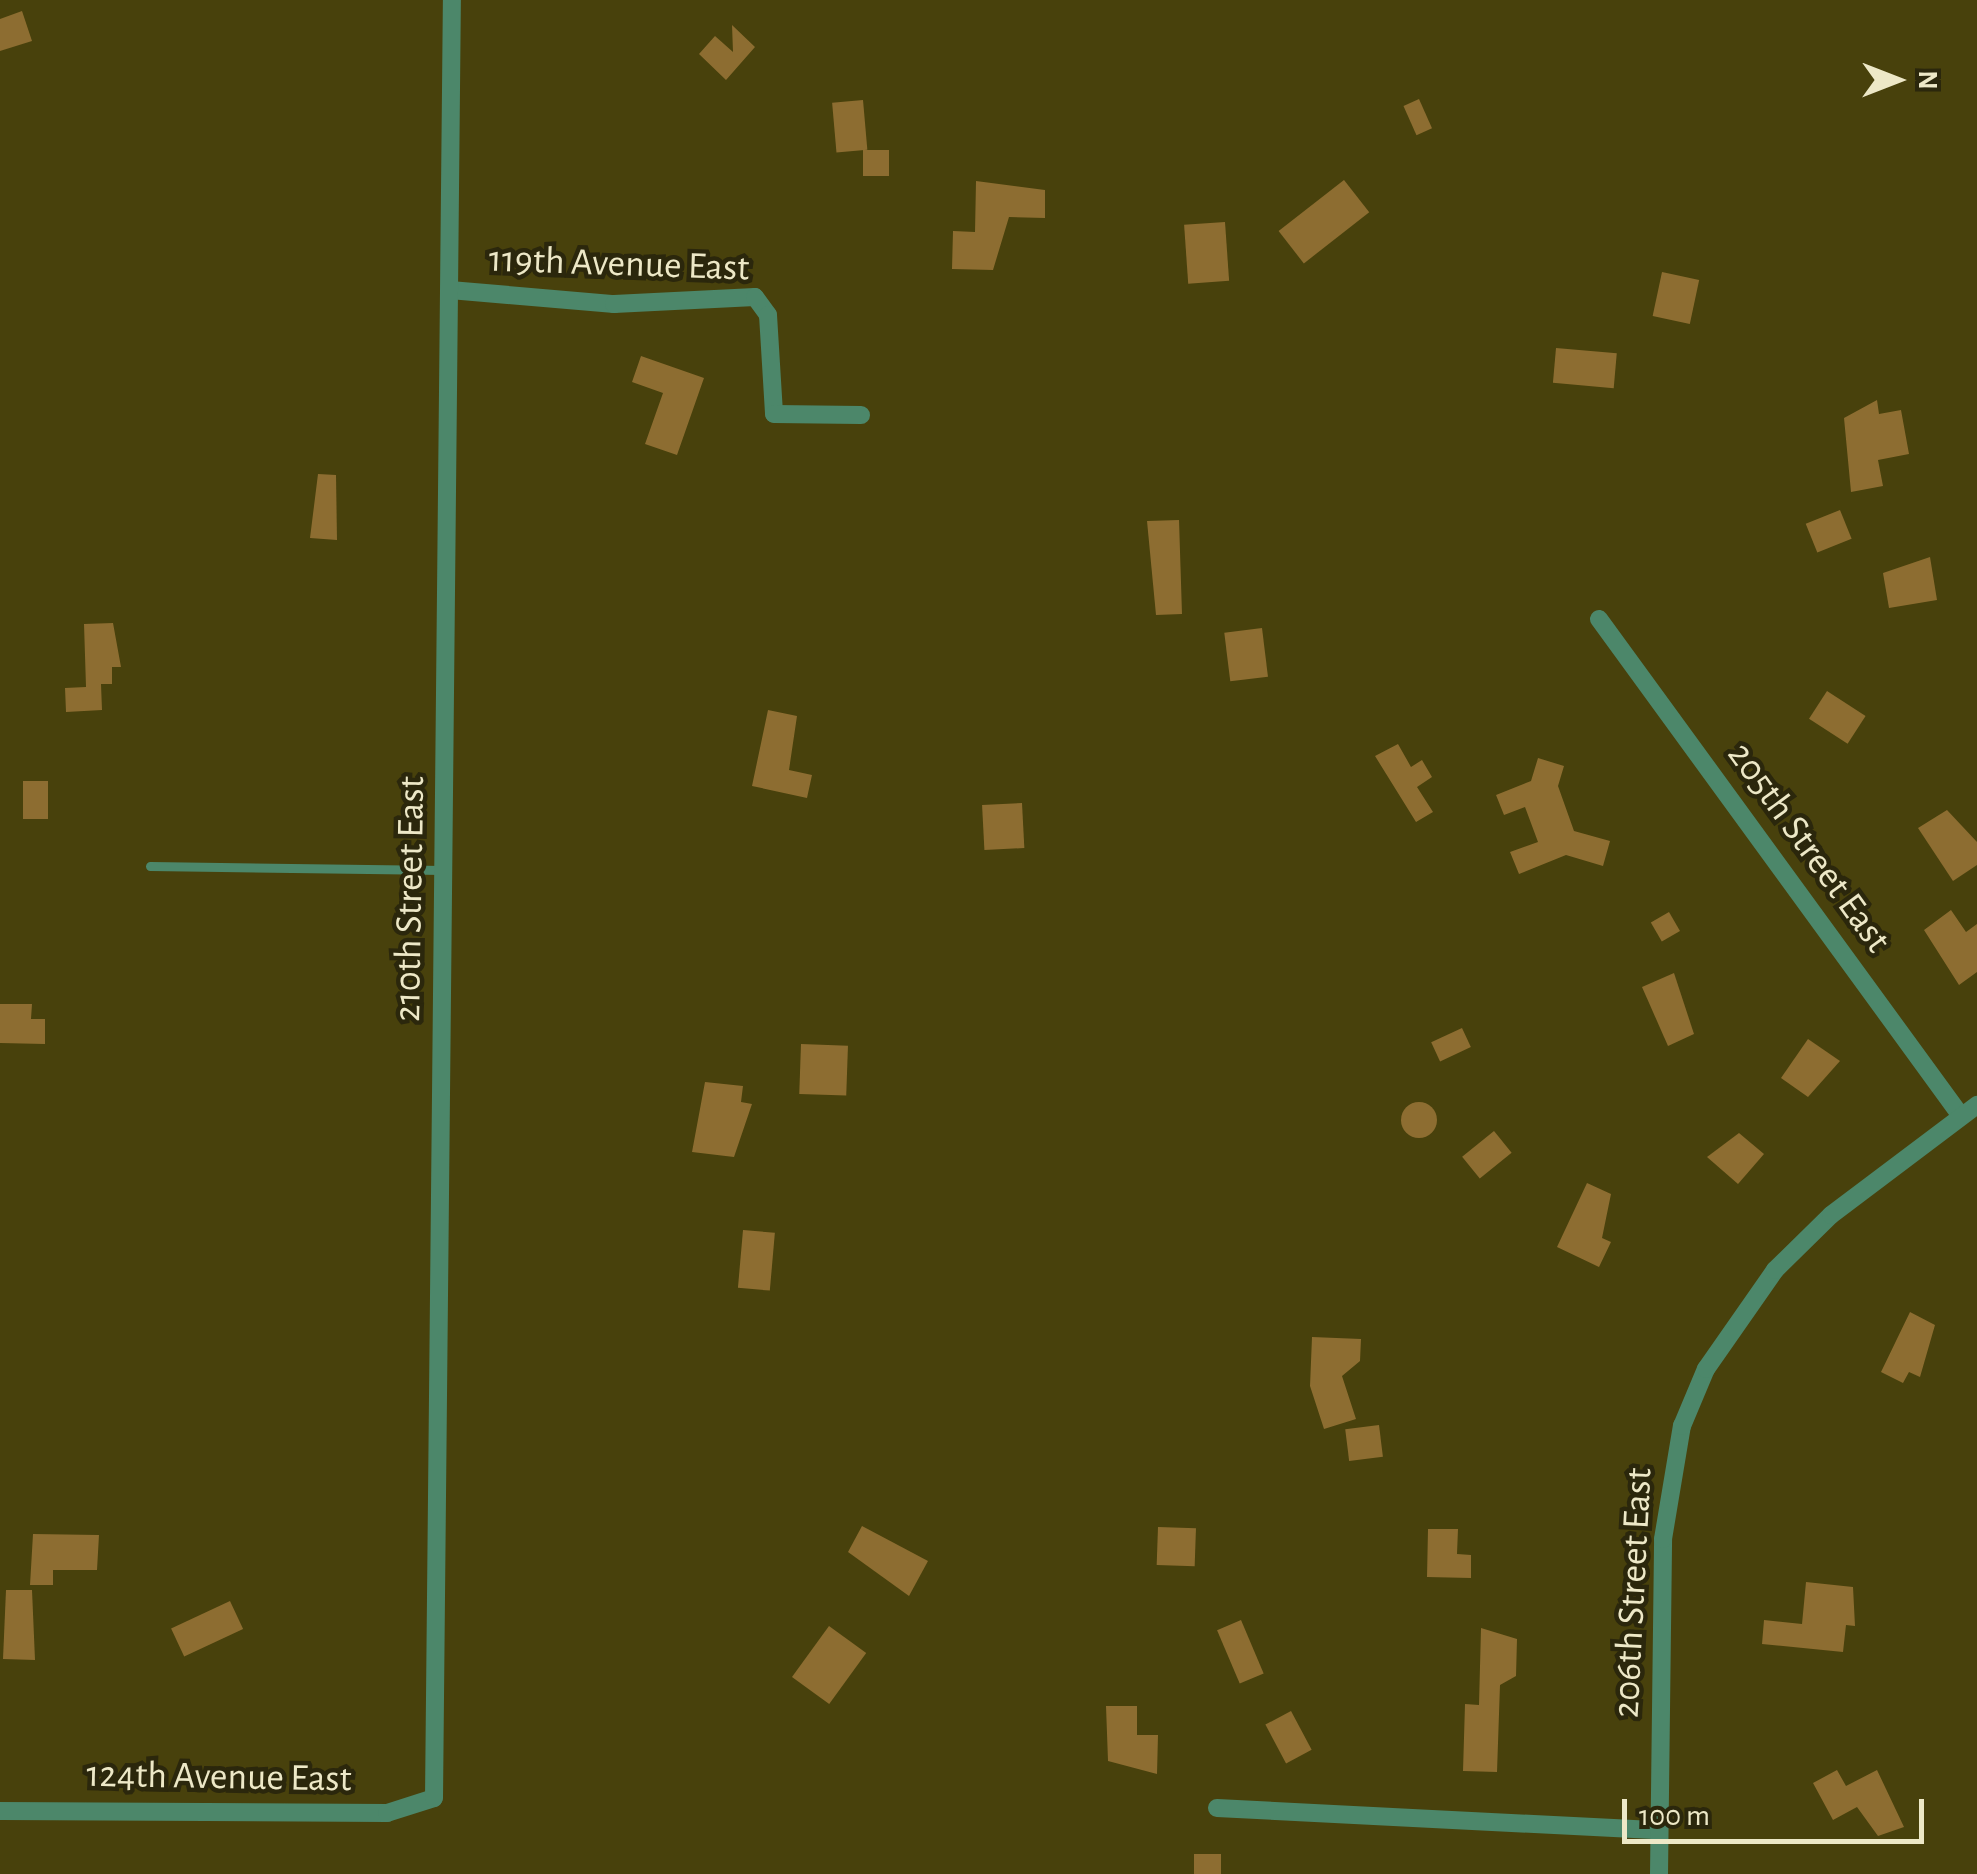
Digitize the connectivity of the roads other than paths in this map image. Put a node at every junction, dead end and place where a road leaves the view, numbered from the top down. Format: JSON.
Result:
{"nodes":[{"id":1,"x":452,"y":0,"type":"edge"},
{"id":2,"x":450,"y":290,"type":"junction"},
{"id":3,"x":861,"y":416,"type":"dead end"},
{"id":4,"x":1599,"y":619,"type":"dead end"},
{"id":5,"x":150,"y":866,"type":"dead end"},
{"id":6,"x":444,"y":870,"type":"junction"},
{"id":7,"x":1977,"y":1104,"type":"edge"},
{"id":8,"x":1961,"y":1116,"type":"junction"},
{"id":9,"x":434,"y":1798,"type":"joint"},
{"id":10,"x":1217,"y":1808,"type":"dead end"},
{"id":11,"x":0,"y":1811,"type":"edge"},
{"id":12,"x":1658,"y":1830,"type":"junction"},
{"id":13,"x":1658,"y":1874,"type":"edge"}],
"edges":[{"from":1,"to":2,"type":"street","name":"210th Street East"},
{"from":2,"to":3,"type":"street","name":"119th Avenue East"},
{"from":2,"to":6,"type":"street","name":"210th Street East"},
{"from":4,"to":8,"type":"street","name":"205th Street East"},
{"from":5,"to":6,"type":"lane"},
{"from":6,"to":9,"type":"street","name":"210th Street East"},
{"from":7,"to":8,"type":"street","name":"206th Street East"},
{"from":8,"to":12,"type":"street","name":"206th Street East"},
{"from":9,"to":11,"type":"street","name":"124th Avenue East"},
{"from":10,"to":12,"type":"street"},
{"from":12,"to":13,"type":"street","name":"206th Street East"}]}
